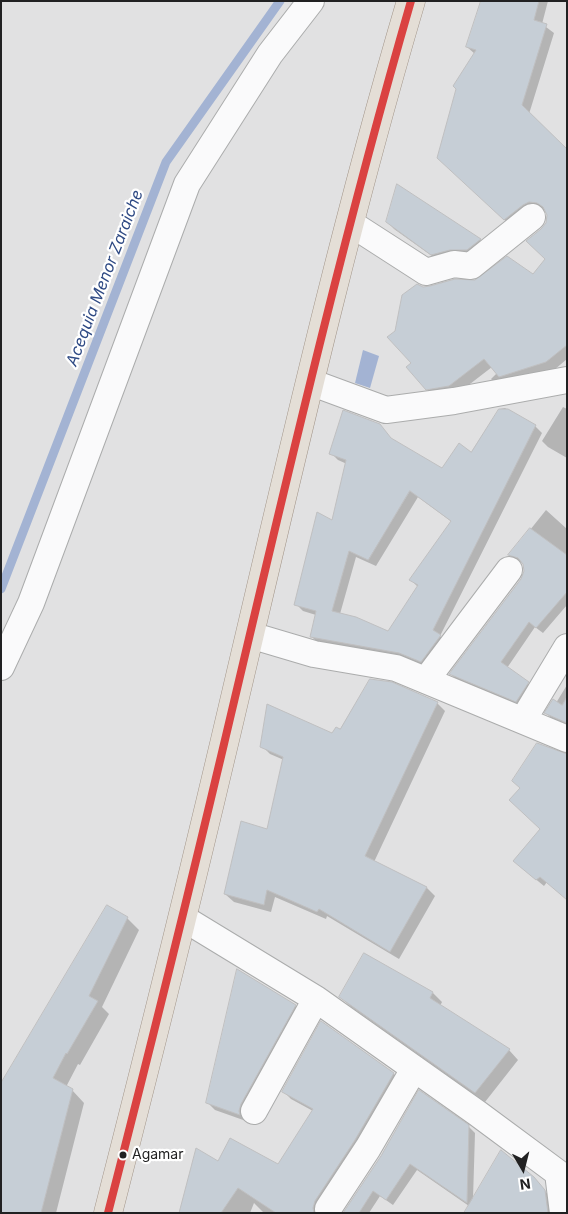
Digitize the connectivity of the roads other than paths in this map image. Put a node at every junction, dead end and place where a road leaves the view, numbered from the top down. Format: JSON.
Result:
{"nodes":[{"id":1,"x":311,"y":1,"type":"edge"},
{"id":2,"x":411,"y":1,"type":"edge"},
{"id":3,"x":532,"y":216,"type":"dead end"},
{"id":4,"x":350,"y":223,"type":"junction"},
{"id":5,"x":567,"y":380,"type":"edge"},
{"id":6,"x":310,"y":382,"type":"junction"},
{"id":7,"x":509,"y":570,"type":"dead end"},
{"id":8,"x":250,"y":635,"type":"junction"},
{"id":9,"x":567,"y":647,"type":"edge"},
{"id":10,"x":1,"y":667,"type":"edge"},
{"id":11,"x":426,"y":680,"type":"junction"},
{"id":12,"x":524,"y":720,"type":"junction"},
{"id":13,"x":567,"y":739,"type":"edge"},
{"id":14,"x":183,"y":918,"type":"junction"},
{"id":15,"x":316,"y":1000,"type":"junction"},
{"id":16,"x":414,"y":1069,"type":"junction"},
{"id":17,"x":254,"y":1111,"type":"dead end"},
{"id":18,"x":564,"y":1173,"type":"edge"},
{"id":19,"x":328,"y":1210,"type":"dead end"},
{"id":20,"x":108,"y":1213,"type":"edge"},
{"id":21,"x":562,"y":1213,"type":"edge"}],
"edges":[{"from":1,"to":10,"type":"street"},
{"from":2,"to":4,"type":"main road"},
{"from":3,"to":4,"type":"street"},
{"from":4,"to":6,"type":"main road"},
{"from":5,"to":6,"type":"street"},
{"from":6,"to":8,"type":"main road"},
{"from":7,"to":11,"type":"street"},
{"from":8,"to":11,"type":"street"},
{"from":8,"to":14,"type":"main road"},
{"from":9,"to":12,"type":"street"},
{"from":11,"to":12,"type":"street"},
{"from":12,"to":13,"type":"street"},
{"from":14,"to":15,"type":"street"},
{"from":14,"to":20,"type":"main road"},
{"from":15,"to":16,"type":"street"},
{"from":15,"to":17,"type":"street"},
{"from":16,"to":18,"type":"street"},
{"from":16,"to":19,"type":"street"},
{"from":18,"to":21,"type":"street"}]}
